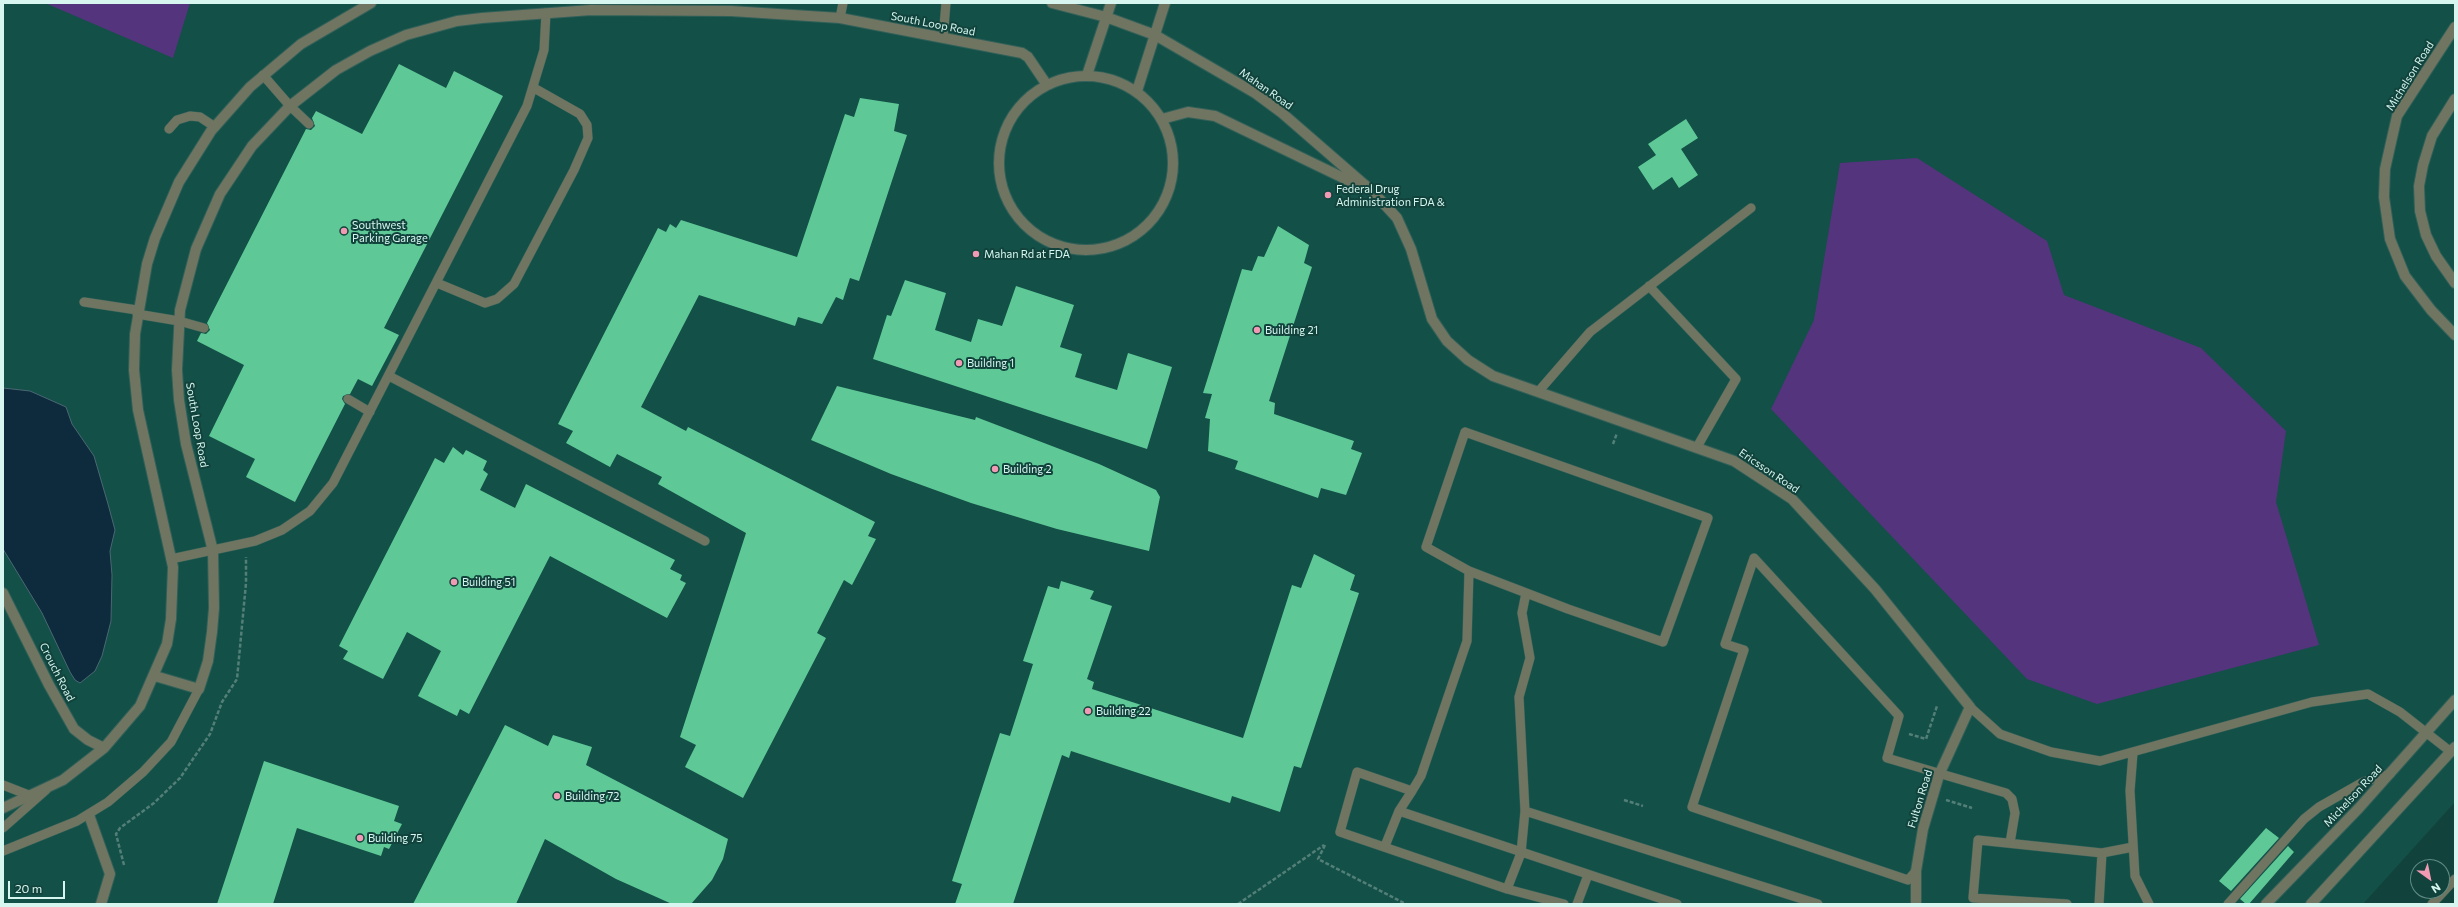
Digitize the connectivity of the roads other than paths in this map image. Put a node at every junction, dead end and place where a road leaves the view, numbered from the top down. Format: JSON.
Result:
{"nodes":[{"id":1,"x":371,"y":3,"type":"edge"},
{"id":2,"x":844,"y":3,"type":"edge"},
{"id":3,"x":946,"y":3,"type":"edge"},
{"id":4,"x":1052,"y":3,"type":"edge"},
{"id":5,"x":1111,"y":3,"type":"edge"},
{"id":6,"x":1165,"y":3,"type":"edge"},
{"id":7,"x":664,"y":7,"type":"edge"},
{"id":8,"x":546,"y":13,"type":"junction"},
{"id":9,"x":1106,"y":17,"type":"junction"},
{"id":10,"x":840,"y":18,"type":"junction"},
{"id":11,"x":2455,"y":27,"type":"edge"},
{"id":12,"x":1155,"y":35,"type":"junction"},
{"id":13,"x":943,"y":38,"type":"junction"},
{"id":14,"x":263,"y":75,"type":"junction"},
{"id":15,"x":1087,"y":75,"type":"junction"},
{"id":16,"x":1047,"y":85,"type":"junction"},
{"id":17,"x":534,"y":88,"type":"junction"},
{"id":18,"x":1137,"y":91,"type":"junction"},
{"id":19,"x":2455,"y":99,"type":"edge"},
{"id":20,"x":290,"y":106,"type":"junction"},
{"id":21,"x":1162,"y":118,"type":"junction"},
{"id":22,"x":309,"y":124,"type":"dead end"},
{"id":23,"x":215,"y":127,"type":"junction"},
{"id":24,"x":170,"y":129,"type":"dead end"},
{"id":25,"x":1373,"y":192,"type":"junction"},
{"id":26,"x":1751,"y":208,"type":"dead end"},
{"id":27,"x":437,"y":282,"type":"junction"},
{"id":28,"x":2455,"y":284,"type":"edge"},
{"id":29,"x":1648,"y":286,"type":"junction"},
{"id":30,"x":84,"y":302,"type":"dead end"},
{"id":31,"x":137,"y":312,"type":"junction"},
{"id":32,"x":179,"y":321,"type":"junction"},
{"id":33,"x":204,"y":328,"type":"dead end"},
{"id":34,"x":2455,"y":335,"type":"edge"},
{"id":35,"x":1457,"y":352,"type":"joint"},
{"id":36,"x":389,"y":376,"type":"junction"},
{"id":37,"x":1538,"y":392,"type":"junction"},
{"id":38,"x":348,"y":399,"type":"dead end"},
{"id":39,"x":370,"y":412,"type":"junction"},
{"id":40,"x":1698,"y":447,"type":"junction"},
{"id":41,"x":705,"y":541,"type":"dead end"},
{"id":42,"x":213,"y":551,"type":"junction"},
{"id":43,"x":172,"y":559,"type":"junction"},
{"id":44,"x":1468,"y":571,"type":"junction"},
{"id":45,"x":3,"y":593,"type":"edge"},
{"id":46,"x":1526,"y":593,"type":"junction"},
{"id":47,"x":155,"y":676,"type":"junction"},
{"id":48,"x":199,"y":689,"type":"junction"},
{"id":49,"x":2455,"y":700,"type":"edge"},
{"id":50,"x":1970,"y":707,"type":"junction"},
{"id":51,"x":2428,"y":732,"type":"junction"},
{"id":52,"x":104,"y":748,"type":"junction"},
{"id":53,"x":2453,"y":750,"type":"edge"},
{"id":54,"x":2133,"y":753,"type":"junction"},
{"id":55,"x":2390,"y":774,"type":"junction"},
{"id":56,"x":1939,"y":775,"type":"junction"},
{"id":57,"x":3,"y":785,"type":"edge"},
{"id":58,"x":47,"y":789,"type":"junction"},
{"id":59,"x":1412,"y":791,"type":"junction"},
{"id":60,"x":31,"y":796,"type":"junction"},
{"id":61,"x":3,"y":808,"type":"edge"},
{"id":62,"x":1525,"y":810,"type":"junction"},
{"id":63,"x":1399,"y":811,"type":"junction"},
{"id":64,"x":89,"y":815,"type":"junction"},
{"id":65,"x":3,"y":828,"type":"edge"},
{"id":66,"x":2010,"y":843,"type":"junction"},
{"id":67,"x":1385,"y":846,"type":"junction"},
{"id":68,"x":2133,"y":847,"type":"junction"},
{"id":69,"x":3,"y":851,"type":"edge"},
{"id":70,"x":1521,"y":852,"type":"junction"},
{"id":71,"x":2102,"y":853,"type":"junction"},
{"id":72,"x":1916,"y":871,"type":"junction"},
{"id":73,"x":1588,"y":875,"type":"junction"},
{"id":74,"x":2455,"y":879,"type":"edge"},
{"id":75,"x":1507,"y":889,"type":"junction"},
{"id":76,"x":101,"y":904,"type":"edge"},
{"id":77,"x":1564,"y":904,"type":"edge"},
{"id":78,"x":1577,"y":904,"type":"edge"},
{"id":79,"x":1677,"y":904,"type":"edge"},
{"id":80,"x":1818,"y":904,"type":"edge"},
{"id":81,"x":1916,"y":904,"type":"edge"},
{"id":82,"x":2067,"y":904,"type":"edge"},
{"id":83,"x":2099,"y":904,"type":"edge"},
{"id":84,"x":2149,"y":904,"type":"edge"},
{"id":85,"x":2228,"y":904,"type":"edge"},
{"id":86,"x":2266,"y":904,"type":"edge"},
{"id":87,"x":2311,"y":904,"type":"edge"},
{"id":88,"x":2432,"y":904,"type":"edge"}],
"edges":[{"from":1,"to":14,"type":"street"},
{"from":2,"to":10,"type":"lane"},
{"from":3,"to":13,"type":"lane"},
{"from":4,"to":9,"type":"street"},
{"from":5,"to":9,"type":"street"},
{"from":6,"to":12,"type":"street"},
{"from":7,"to":8,"type":"street","name":"South Loop Road"},
{"from":7,"to":10,"type":"street","name":"South Loop Road"},
{"from":8,"to":17,"type":"lane"},
{"from":8,"to":20,"type":"street","name":"South Loop Road"},
{"from":9,"to":12,"type":"street","name":"Mahan Road"},
{"from":9,"to":15,"type":"street"},
{"from":10,"to":13,"type":"street","name":"South Loop Road"},
{"from":11,"to":34,"type":"street","name":"Michelson Road"},
{"from":12,"to":18,"type":"street"},
{"from":12,"to":25,"type":"street","name":"Mahan Road"},
{"from":13,"to":16,"type":"street","name":"South Loop Road"},
{"from":14,"to":20,"type":"lane"},
{"from":14,"to":23,"type":"street"},
{"from":15,"to":16,"type":"street"},
{"from":15,"to":18,"type":"street"},
{"from":16,"to":21,"type":"street"},
{"from":17,"to":27,"type":"lane"},
{"from":17,"to":27,"type":"lane"},
{"from":18,"to":21,"type":"street"},
{"from":19,"to":28,"type":"street"},
{"from":20,"to":22,"type":"lane"},
{"from":20,"to":32,"type":"street","name":"South Loop Road"},
{"from":21,"to":25,"type":"street","name":"Mahan Road"},
{"from":23,"to":24,"type":"lane"},
{"from":23,"to":31,"type":"street"},
{"from":25,"to":35,"type":"street","name":"Mahan Road"},
{"from":26,"to":29,"type":"lane"},
{"from":27,"to":36,"type":"lane"},
{"from":29,"to":37,"type":"lane"},
{"from":29,"to":40,"type":"lane"},
{"from":30,"to":31,"type":"lane"},
{"from":31,"to":32,"type":"lane"},
{"from":31,"to":43,"type":"street"},
{"from":32,"to":33,"type":"lane"},
{"from":32,"to":42,"type":"street","name":"South Loop Road"},
{"from":35,"to":37,"type":"street","name":"Ericsson Road"},
{"from":36,"to":39,"type":"lane"},
{"from":36,"to":41,"type":"lane"},
{"from":37,"to":40,"type":"street","name":"Ericsson Road"},
{"from":38,"to":39,"type":"lane"},
{"from":39,"to":42,"type":"lane"},
{"from":40,"to":50,"type":"street","name":"Ericsson Road"},
{"from":42,"to":43,"type":"lane"},
{"from":42,"to":48,"type":"street","name":"South Loop Road"},
{"from":43,"to":47,"type":"street"},
{"from":44,"to":46,"type":"lane"},
{"from":44,"to":46,"type":"lane"},
{"from":44,"to":59,"type":"lane"},
{"from":45,"to":52,"type":"street","name":"Crouch Road"},
{"from":46,"to":62,"type":"lane"},
{"from":47,"to":48,"type":"street"},
{"from":47,"to":52,"type":"street"},
{"from":48,"to":64,"type":"lane"},
{"from":49,"to":51,"type":"street","name":"Michelson Road"},
{"from":50,"to":54,"type":"lane"},
{"from":50,"to":56,"type":"street","name":"Fulton Road"},
{"from":51,"to":53,"type":"lane"},
{"from":51,"to":54,"type":"lane"},
{"from":51,"to":55,"type":"street","name":"Michelson Road"},
{"from":52,"to":58,"type":"street"},
{"from":53,"to":87,"type":"street"},
{"from":54,"to":68,"type":"lane"},
{"from":55,"to":85,"type":"lane"},
{"from":55,"to":86,"type":"street","name":"Michelson Road"},
{"from":56,"to":66,"type":"lane"},
{"from":56,"to":72,"type":"street","name":"Fulton Road"},
{"from":56,"to":72,"type":"lane"},
{"from":57,"to":60,"type":"lane"},
{"from":58,"to":60,"type":"street"},
{"from":58,"to":65,"type":"lane"},
{"from":59,"to":63,"type":"lane"},
{"from":59,"to":67,"type":"lane"},
{"from":60,"to":61,"type":"street"},
{"from":62,"to":70,"type":"lane"},
{"from":62,"to":80,"type":"lane"},
{"from":63,"to":67,"type":"lane"},
{"from":63,"to":70,"type":"lane"},
{"from":64,"to":69,"type":"lane"},
{"from":64,"to":76,"type":"street"},
{"from":66,"to":71,"type":"lane"},
{"from":66,"to":82,"type":"lane"},
{"from":67,"to":75,"type":"lane"},
{"from":68,"to":71,"type":"lane"},
{"from":68,"to":84,"type":"lane"},
{"from":70,"to":73,"type":"lane"},
{"from":70,"to":75,"type":"lane"},
{"from":71,"to":83,"type":"lane"},
{"from":72,"to":81,"type":"street","name":"Fulton Road"},
{"from":73,"to":78,"type":"lane"},
{"from":73,"to":79,"type":"lane"},
{"from":74,"to":88,"type":"lane"},
{"from":75,"to":77,"type":"lane"}]}
